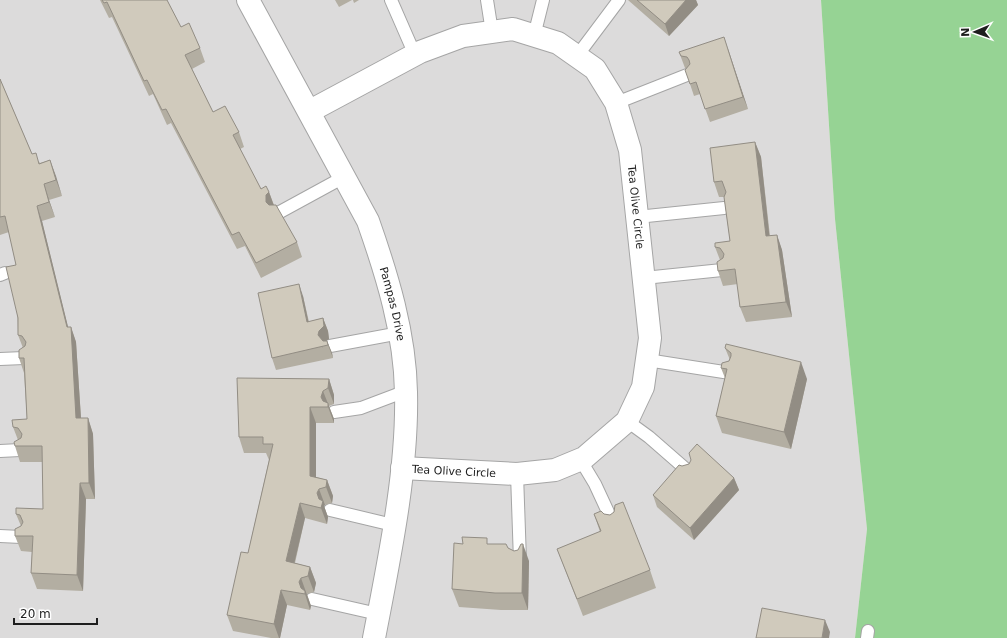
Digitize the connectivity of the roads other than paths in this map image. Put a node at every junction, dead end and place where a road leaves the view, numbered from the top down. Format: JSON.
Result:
{"nodes":[{"id":1,"x":248,"y":0,"type":"edge"},
{"id":2,"x":390,"y":0,"type":"edge"},
{"id":3,"x":487,"y":0,"type":"edge"},
{"id":4,"x":543,"y":0,"type":"edge"},
{"id":5,"x":619,"y":0,"type":"edge"},
{"id":6,"x":492,"y":32,"type":"junction"},
{"id":7,"x":534,"y":36,"type":"junction"},
{"id":8,"x":415,"y":55,"type":"junction"},
{"id":9,"x":577,"y":56,"type":"junction"},
{"id":10,"x":688,"y":75,"type":"edge"},
{"id":11,"x":616,"y":103,"type":"junction"},
{"id":12,"x":310,"y":111,"type":"junction"},
{"id":13,"x":344,"y":177,"type":"junction"},
{"id":14,"x":724,"y":208,"type":"edge"},
{"id":15,"x":278,"y":213,"type":"edge"},
{"id":16,"x":637,"y":217,"type":"junction"},
{"id":17,"x":722,"y":270,"type":"edge"},
{"id":18,"x":644,"y":278,"type":"junction"},
{"id":19,"x":400,"y":332,"type":"junction"},
{"id":20,"x":330,"y":346,"type":"dead end"},
{"id":21,"x":24,"y":358,"type":"edge"},
{"id":22,"x":0,"y":359,"type":"edge"},
{"id":23,"x":647,"y":360,"type":"junction"},
{"id":24,"x":730,"y":373,"type":"edge"},
{"id":25,"x":406,"y":391,"type":"junction"},
{"id":26,"x":334,"y":412,"type":"dead end"},
{"id":27,"x":627,"y":421,"type":"junction"},
{"id":28,"x":20,"y":450,"type":"edge"},
{"id":29,"x":0,"y":451,"type":"edge"},
{"id":30,"x":580,"y":459,"type":"junction"},
{"id":31,"x":402,"y":468,"type":"junction"},
{"id":32,"x":688,"y":471,"type":"edge"},
{"id":33,"x":517,"y":474,"type":"junction"},
{"id":34,"x":330,"y":510,"type":"dead end"},
{"id":35,"x":393,"y":525,"type":"junction"},
{"id":36,"x":614,"y":525,"type":"edge"},
{"id":37,"x":0,"y":536,"type":"edge"},
{"id":38,"x":21,"y":537,"type":"edge"},
{"id":39,"x":520,"y":561,"type":"edge"},
{"id":40,"x":312,"y":599,"type":"dead end"},
{"id":41,"x":378,"y":614,"type":"junction"},
{"id":42,"x":374,"y":638,"type":"edge"}],
"edges":[{"from":1,"to":12,"type":"street","name":"Pampas Drive"},
{"from":2,"to":8,"type":"lane"},
{"from":3,"to":6,"type":"lane"},
{"from":4,"to":7,"type":"lane"},
{"from":5,"to":9,"type":"lane"},
{"from":6,"to":7,"type":"street","name":"Tea Olive Circle"},
{"from":6,"to":8,"type":"street","name":"Tea Olive Circle"},
{"from":7,"to":9,"type":"street","name":"Tea Olive Circle"},
{"from":8,"to":12,"type":"street","name":"Tea Olive Circle"},
{"from":9,"to":11,"type":"street","name":"Tea Olive Circle"},
{"from":10,"to":11,"type":"lane"},
{"from":11,"to":16,"type":"street","name":"Tea Olive Circle"},
{"from":12,"to":13,"type":"street","name":"Pampas Drive"},
{"from":13,"to":15,"type":"lane"},
{"from":13,"to":19,"type":"street","name":"Pampas Drive"},
{"from":14,"to":16,"type":"lane"},
{"from":16,"to":18,"type":"street","name":"Tea Olive Circle"},
{"from":17,"to":18,"type":"lane"},
{"from":18,"to":23,"type":"street","name":"Tea Olive Circle"},
{"from":19,"to":20,"type":"lane"},
{"from":19,"to":25,"type":"street","name":"Pampas Drive"},
{"from":21,"to":22,"type":"lane"},
{"from":23,"to":24,"type":"lane"},
{"from":23,"to":27,"type":"street","name":"Tea Olive Circle"},
{"from":25,"to":26,"type":"lane"},
{"from":25,"to":31,"type":"street","name":"Pampas Drive"},
{"from":27,"to":30,"type":"street","name":"Tea Olive Circle"},
{"from":27,"to":32,"type":"lane"},
{"from":28,"to":29,"type":"lane"},
{"from":30,"to":33,"type":"street","name":"Tea Olive Circle"},
{"from":30,"to":36,"type":"lane"},
{"from":31,"to":33,"type":"street","name":"Tea Olive Circle"},
{"from":31,"to":35,"type":"street","name":"Pampas Drive"},
{"from":33,"to":39,"type":"lane"},
{"from":34,"to":35,"type":"lane"},
{"from":35,"to":41,"type":"street","name":"Pampas Drive"},
{"from":37,"to":38,"type":"lane"},
{"from":40,"to":41,"type":"lane"},
{"from":41,"to":42,"type":"street","name":"Pampas Drive"}]}
